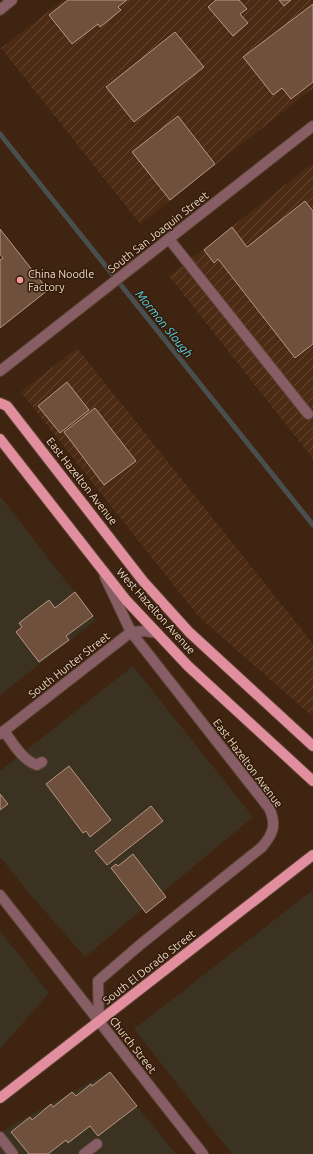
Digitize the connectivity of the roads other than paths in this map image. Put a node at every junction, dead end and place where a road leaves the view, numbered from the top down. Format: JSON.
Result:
{"nodes":[{"id":1,"x":12,"y":0,"type":"edge"},
{"id":2,"x":0,"y":10,"type":"edge"},
{"id":3,"x":313,"y":127,"type":"edge"},
{"id":4,"x":168,"y":239,"type":"junction"},
{"id":5,"x":0,"y":371,"type":"edge"},
{"id":6,"x":0,"y":403,"type":"edge"},
{"id":7,"x":308,"y":414,"type":"dead end"},
{"id":8,"x":0,"y":439,"type":"edge"},
{"id":9,"x":100,"y":566,"type":"junction"},
{"id":10,"x":132,"y":632,"type":"junction"},
{"id":11,"x":157,"y":633,"type":"junction"},
{"id":12,"x":2,"y":732,"type":"edge"},
{"id":13,"x":313,"y":746,"type":"edge"},
{"id":14,"x":42,"y":762,"type":"dead end"},
{"id":15,"x":313,"y":781,"type":"edge"},
{"id":16,"x":313,"y":855,"type":"edge"},
{"id":17,"x":0,"y":895,"type":"edge"},
{"id":18,"x":99,"y":1022,"type":"junction"},
{"id":19,"x":0,"y":1098,"type":"edge"},
{"id":20,"x":0,"y":1137,"type":"edge"},
{"id":21,"x":97,"y":1144,"type":"dead end"},
{"id":22,"x":13,"y":1154,"type":"edge"},
{"id":23,"x":84,"y":1154,"type":"edge"},
{"id":24,"x":204,"y":1154,"type":"edge"}],
"edges":[{"from":1,"to":2,"type":"street"},
{"from":3,"to":4,"type":"street","name":"South San Joaquin Street"},
{"from":4,"to":5,"type":"street","name":"South San Joaquin Street"},
{"from":4,"to":7,"type":"street"},
{"from":6,"to":13,"type":"main road","name":"East Hazelton Avenue"},
{"from":8,"to":9,"type":"main road","name":"West Hazelton Avenue"},
{"from":9,"to":10,"type":"street","name":"East Hazelton Avenue"},
{"from":9,"to":11,"type":"main road","name":"West Hazelton Avenue"},
{"from":10,"to":11,"type":"street"},
{"from":10,"to":12,"type":"street","name":"South Hunter Street"},
{"from":10,"to":18,"type":"street","name":"East Hazelton Avenue"},
{"from":11,"to":15,"type":"main road","name":"West Hazelton Avenue"},
{"from":12,"to":14,"type":"street"},
{"from":16,"to":18,"type":"main road","name":"South El Dorado Street"},
{"from":17,"to":18,"type":"street","name":"Church Street"},
{"from":18,"to":19,"type":"main road","name":"South El Dorado Street"},
{"from":18,"to":24,"type":"street","name":"Church Street"},
{"from":20,"to":22,"type":"street"},
{"from":21,"to":23,"type":"street"}]}
